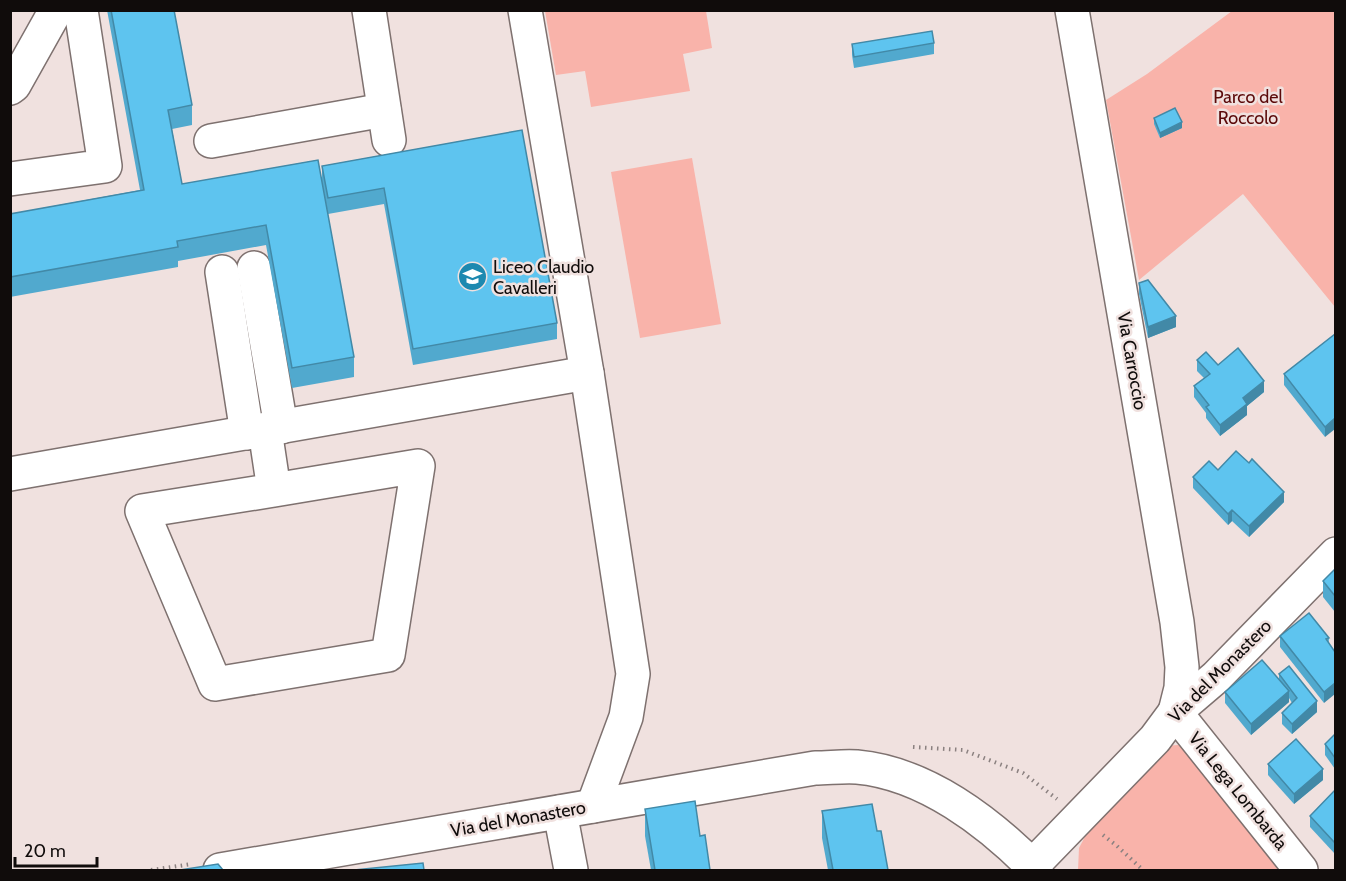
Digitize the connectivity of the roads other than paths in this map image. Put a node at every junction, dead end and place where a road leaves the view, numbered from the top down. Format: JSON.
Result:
{"nodes":[{"id":1,"x":56,"y":10,"type":"edge"},
{"id":2,"x":81,"y":10,"type":"edge"},
{"id":3,"x":369,"y":10,"type":"edge"},
{"id":4,"x":525,"y":10,"type":"edge"},
{"id":5,"x":1072,"y":10,"type":"edge"},
{"id":6,"x":10,"y":88,"type":"edge"},
{"id":7,"x":212,"y":141,"type":"dead end"},
{"id":8,"x":10,"y":179,"type":"edge"},
{"id":9,"x":238,"y":270,"type":"dead end"},
{"id":10,"x":587,"y":373,"type":"junction"},
{"id":11,"x":265,"y":430,"type":"junction"},
{"id":12,"x":10,"y":474,"type":"edge"},
{"id":13,"x":274,"y":490,"type":"junction"},
{"id":14,"x":1335,"y":554,"type":"edge"},
{"id":15,"x":1175,"y":712,"type":"junction"},
{"id":16,"x":593,"y":806,"type":"junction"},
{"id":17,"x":560,"y":812,"type":"junction"},
{"id":18,"x":1034,"y":868,"type":"edge"},
{"id":19,"x":220,"y":870,"type":"edge"},
{"id":20,"x":571,"y":870,"type":"edge"},
{"id":21,"x":1301,"y":870,"type":"edge"}],
"edges":[{"from":1,"to":6,"type":"street"},
{"from":2,"to":8,"type":"street"},
{"from":3,"to":7,"type":"street"},
{"from":4,"to":10,"type":"street"},
{"from":5,"to":15,"type":"street","name":"Via Carroccio"},
{"from":9,"to":11,"type":"street"},
{"from":10,"to":11,"type":"street"},
{"from":10,"to":16,"type":"street"},
{"from":11,"to":12,"type":"street"},
{"from":11,"to":13,"type":"street"},
{"from":13,"to":13,"type":"street"},
{"from":14,"to":15,"type":"street","name":"Via del Monastero"},
{"from":15,"to":18,"type":"street","name":"Via del Monastero"},
{"from":15,"to":21,"type":"street","name":"Via Lega Lombarda"},
{"from":16,"to":17,"type":"street","name":"Via del Monastero"},
{"from":16,"to":18,"type":"street","name":"Via del Monastero"},
{"from":17,"to":19,"type":"street","name":"Via del Monastero"},
{"from":17,"to":20,"type":"street"}]}
